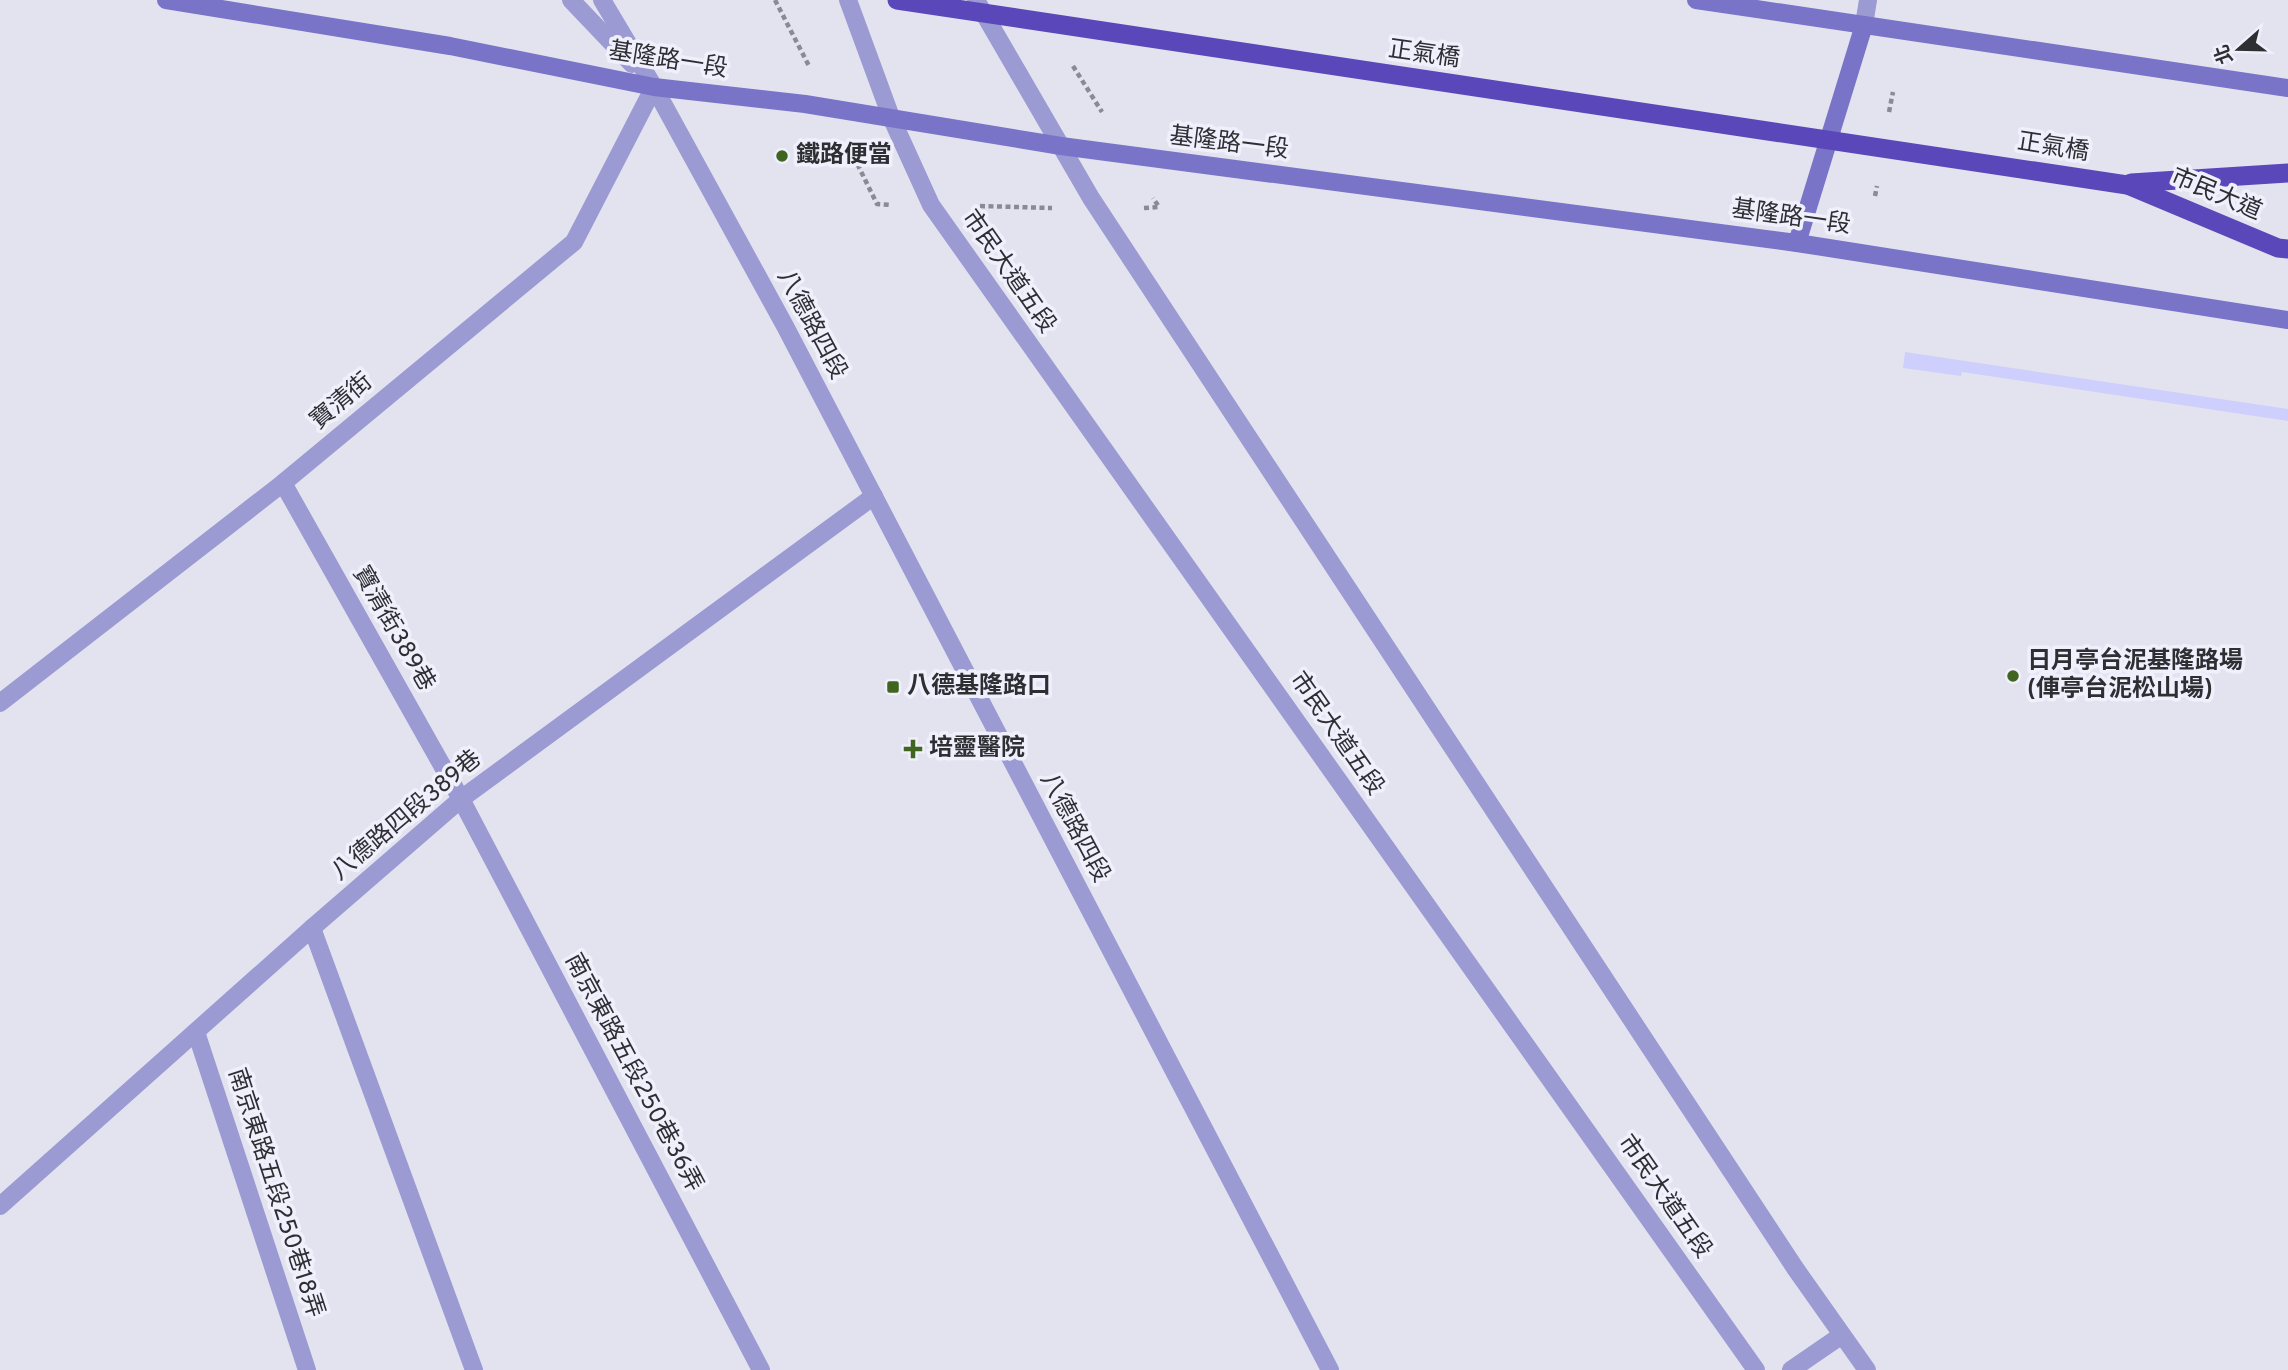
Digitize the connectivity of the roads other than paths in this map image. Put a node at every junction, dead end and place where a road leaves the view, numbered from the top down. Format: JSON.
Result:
{"nodes":[{"id":1,"x":166,"y":0,"type":"edge"},
{"id":2,"x":571,"y":0,"type":"edge"},
{"id":3,"x":602,"y":0,"type":"edge"},
{"id":4,"x":848,"y":0,"type":"edge"},
{"id":5,"x":890,"y":0,"type":"edge"},
{"id":6,"x":897,"y":0,"type":"edge"},
{"id":7,"x":976,"y":0,"type":"edge"},
{"id":8,"x":1696,"y":0,"type":"edge"},
{"id":9,"x":1868,"y":0,"type":"edge"},
{"id":10,"x":1864,"y":25,"type":"junction"},
{"id":11,"x":654,"y":87,"type":"junction"},
{"id":12,"x":2288,"y":89,"type":"edge"},
{"id":13,"x":891,"y":117,"type":"junction"},
{"id":14,"x":1061,"y":146,"type":"junction"},
{"id":15,"x":2288,"y":175,"type":"edge"},
{"id":16,"x":2126,"y":184,"type":"junction"},
{"id":17,"x":2147,"y":188,"type":"junction"},
{"id":18,"x":1797,"y":243,"type":"junction"},
{"id":19,"x":2288,"y":247,"type":"edge"},
{"id":20,"x":2288,"y":320,"type":"edge"},
{"id":21,"x":283,"y":483,"type":"junction"},
{"id":22,"x":874,"y":496,"type":"junction"},
{"id":23,"x":0,"y":703,"type":"edge"},
{"id":24,"x":461,"y":799,"type":"junction"},
{"id":25,"x":312,"y":928,"type":"junction"},
{"id":26,"x":196,"y":1032,"type":"junction"},
{"id":27,"x":0,"y":1206,"type":"edge"},
{"id":28,"x":1842,"y":1335,"type":"junction"},
{"id":29,"x":307,"y":1370,"type":"edge"},
{"id":30,"x":474,"y":1370,"type":"edge"},
{"id":31,"x":761,"y":1370,"type":"edge"},
{"id":32,"x":1331,"y":1370,"type":"edge"},
{"id":33,"x":1756,"y":1370,"type":"edge"},
{"id":34,"x":1791,"y":1370,"type":"edge"},
{"id":35,"x":1867,"y":1370,"type":"edge"}],
"edges":[{"from":1,"to":11,"type":"main road","name":"基隆路一段"},
{"from":2,"to":11,"type":"street","name":"八德路四段"},
{"from":3,"to":11,"type":"street","name":"八德路四段"},
{"from":4,"to":13,"type":"street","name":"市民大道五段"},
{"from":5,"to":16,"type":"highway","name":"正氣橋","bridge":true},
{"from":6,"to":17,"type":"highway","name":"正氣橋","bridge":true},
{"from":7,"to":14,"type":"street"},
{"from":8,"to":10,"type":"main road"},
{"from":9,"to":10,"type":"street"},
{"from":10,"to":12,"type":"main road"},
{"from":10,"to":18,"type":"main road"},
{"from":11,"to":13,"type":"main road","name":"基隆路一段"},
{"from":11,"to":21,"type":"street","name":"寶清街"},
{"from":11,"to":22,"type":"street","name":"八德路四段"},
{"from":13,"to":14,"type":"main road","name":"基隆路一段"},
{"from":13,"to":33,"type":"street","name":"市民大道五段"},
{"from":14,"to":18,"type":"main road","name":"基隆路一段"},
{"from":14,"to":28,"type":"street"},
{"from":15,"to":16,"type":"highway","bridge":true},
{"from":15,"to":17,"type":"highway"},
{"from":16,"to":19,"type":"highway","name":"市民大道","bridge":true},
{"from":17,"to":19,"type":"highway","name":"市民大道"},
{"from":18,"to":20,"type":"main road","name":"基隆路一段"},
{"from":21,"to":23,"type":"street","name":"寶清街"},
{"from":21,"to":24,"type":"street","name":"寶清街389巷"},
{"from":22,"to":24,"type":"street","name":"八德路四段389巷"},
{"from":22,"to":32,"type":"street","name":"八德路四段"},
{"from":24,"to":25,"type":"street","name":"八德路四段389巷"},
{"from":24,"to":31,"type":"street","name":"南京東路五段250巷36弄"},
{"from":25,"to":26,"type":"street","name":"八德路四段389巷"},
{"from":25,"to":30,"type":"street"},
{"from":26,"to":27,"type":"street","name":"八德路四段389巷"},
{"from":26,"to":29,"type":"street","name":"南京東路五段250巷18弄"},
{"from":28,"to":34,"type":"street"},
{"from":28,"to":35,"type":"street"}]}
